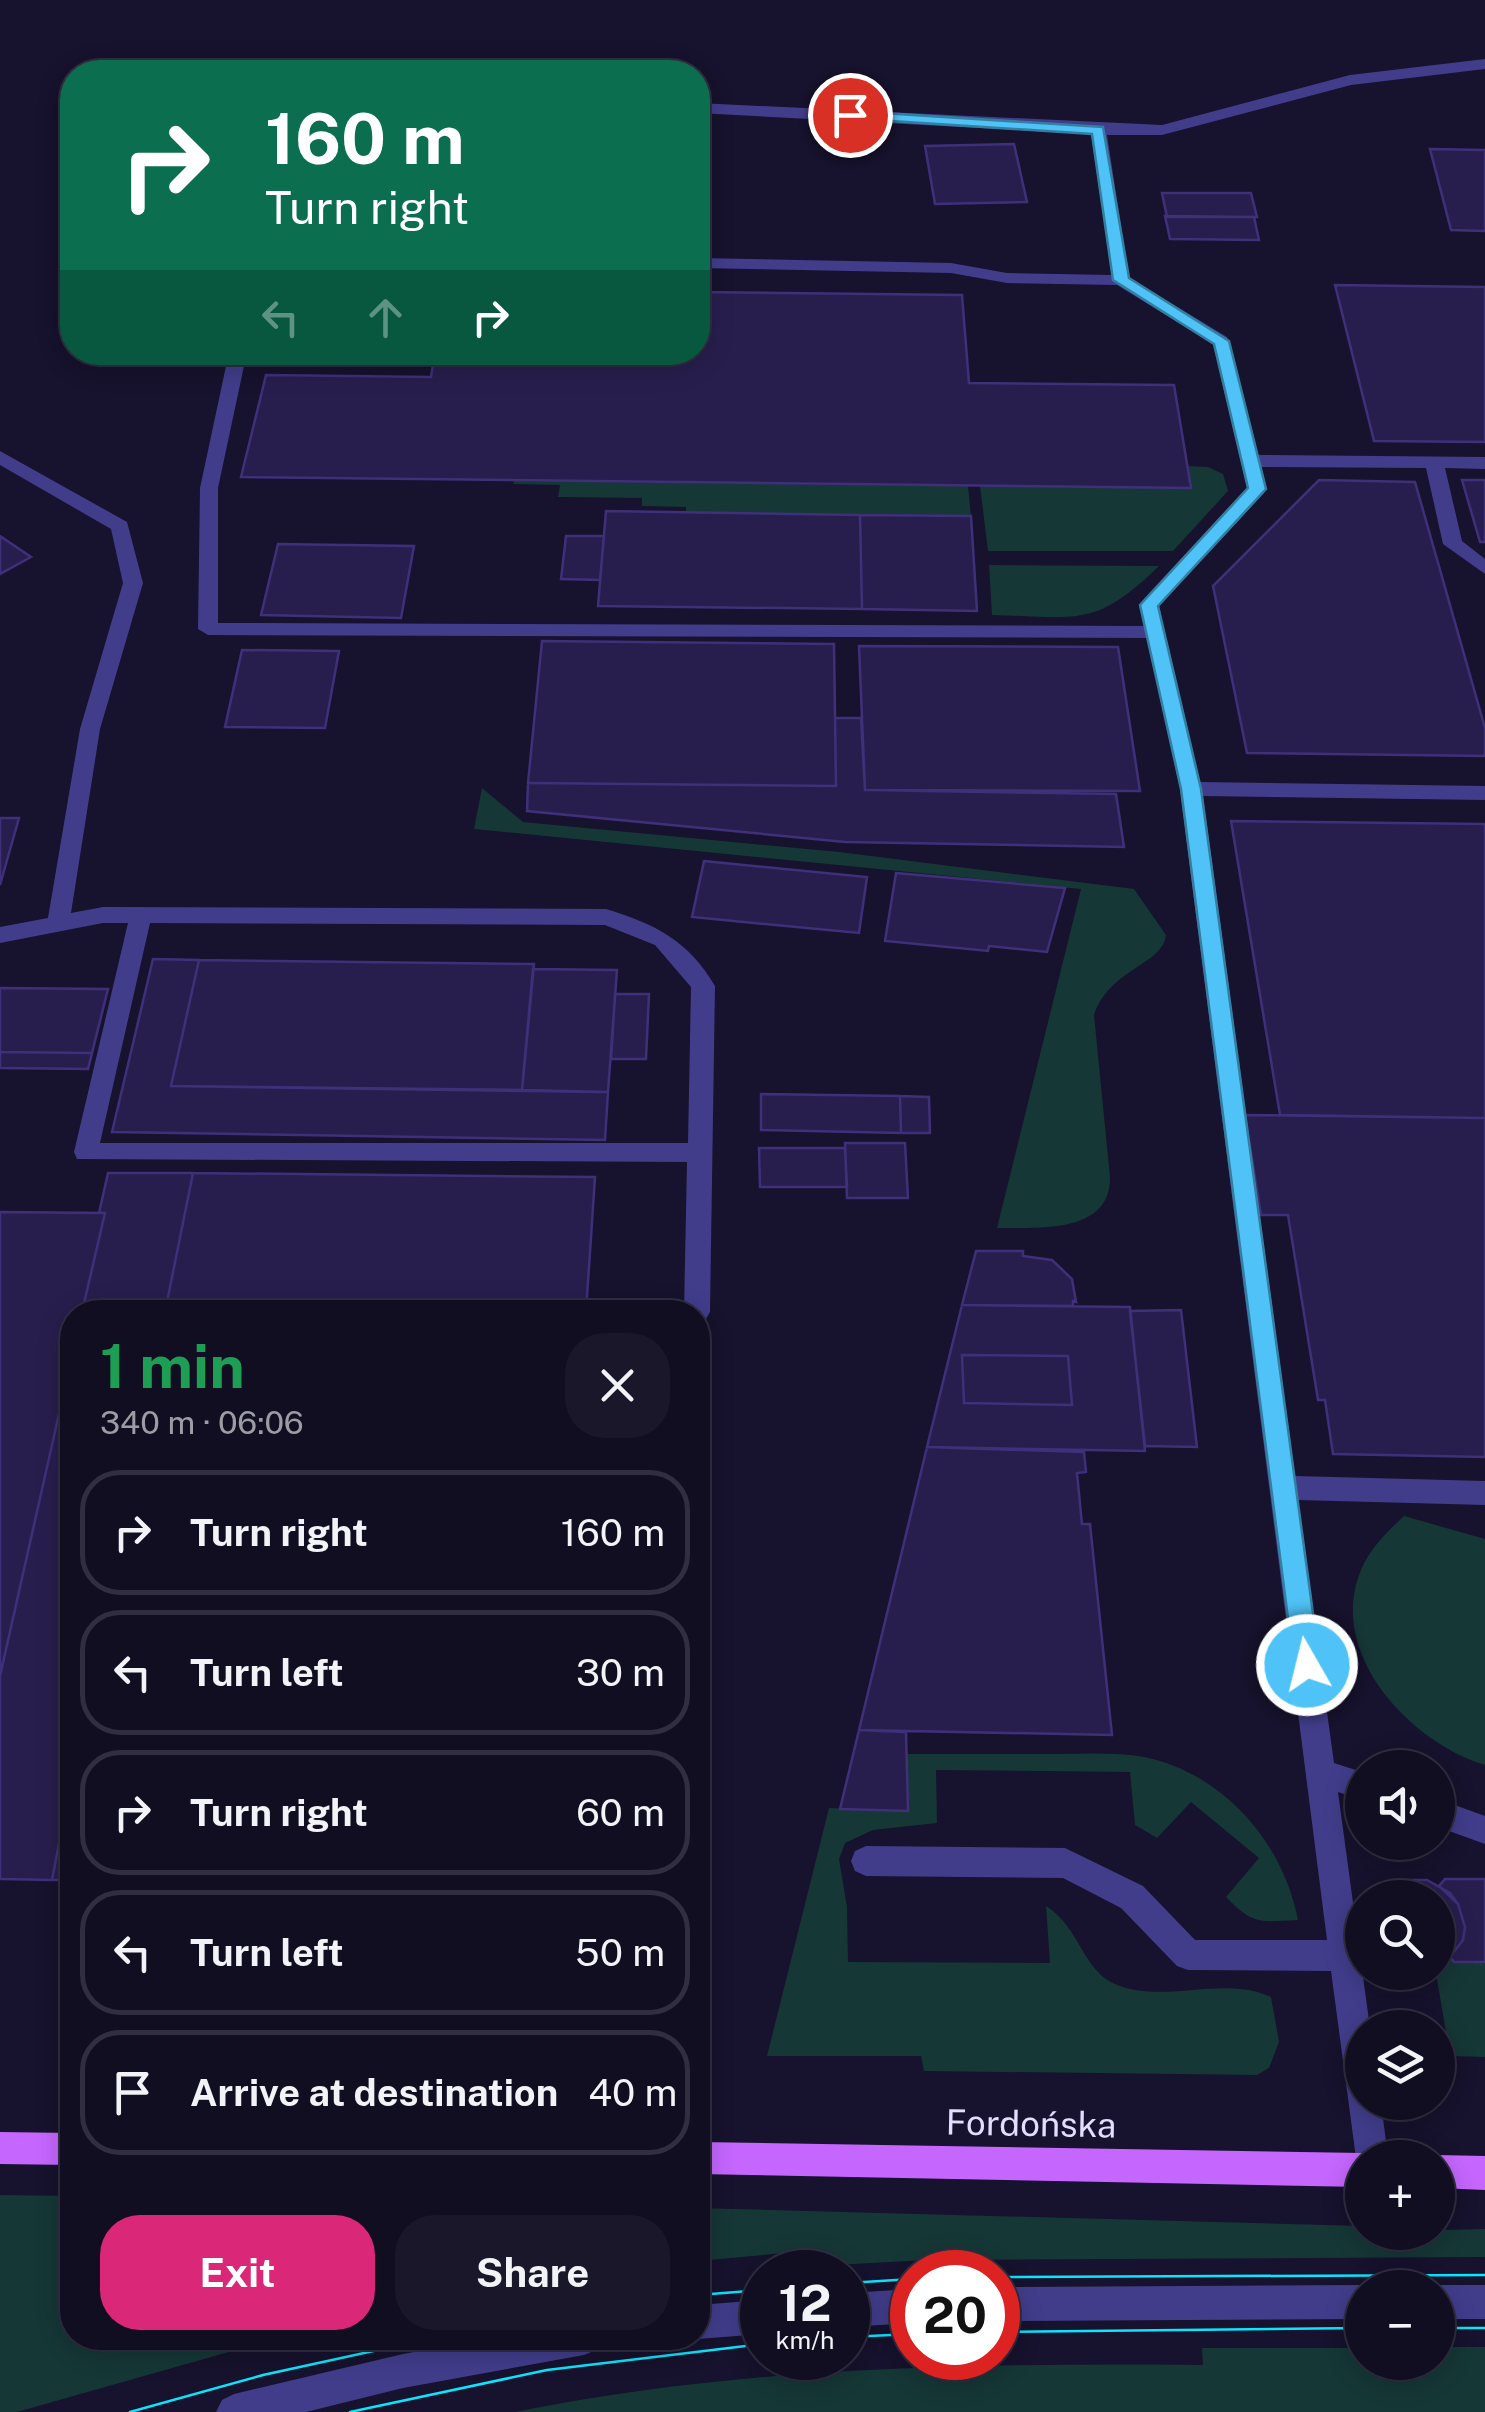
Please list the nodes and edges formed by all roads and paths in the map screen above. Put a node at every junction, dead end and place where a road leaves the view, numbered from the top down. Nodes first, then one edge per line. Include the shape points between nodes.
1 (1485, 64) edge
2 (710, 109) edge
3 (1098, 130) junction
4 (710, 263) edge
5 (1121, 280) junction
6 (235, 365) edge
7 (0, 457) edge
8 (1250, 462) junction
9 (1434, 463) junction
10 (1485, 463) edge
11 (1485, 568) edge
12 (1154, 632) junction
13 (1191, 789) junction
14 (1485, 793) edge
15 (141, 915) junction
16 (58, 924) junction
17 (0, 935) edge
18 (700, 1153) junction
19 (697, 1300) edge
20 (1284, 1488) junction
21 (1485, 1493) edge
22 (1322, 1772) junction
23 (1345, 1780) edge
24 (1455, 1819) edge
25 (1485, 1830) edge
26 (866, 1861) dead end
27 (1345, 1948) edge
28 (1345, 1956) edge
29 (0, 2148) edge
30 (60, 2149) edge
31 (710, 2158) edge
32 (1345, 2170) edge
33 (1455, 2172) edge
34 (1485, 2173) edge
35 (1345, 2302) edge
36 (1455, 2302) edge
37 (1485, 2302) edge
38 (1020, 2304) edge
39 (740, 2318) edge
40 (710, 2321) edge
41 (518, 2350) edge
42 (234, 2412) edge

1 - 3 lane via 1350,80 1162,130
2 - 3 lane
3 - 5 lane
4 - 5 lane via 951,268 1007,278
5 - 8 lane via 1221,341
6 - 12 lane via 209,488 208,630
7 - 16 lane via 120,526 133,583 90,729
8 - 9 lane
8 - 12 lane via 1257,489 1149,605
9 - 10 lane
9 - 11 lane via 1453,544
12 - 13 lane
13 - 14 lane
13 - 20 lane
15 - 16 lane
15 - 18 lane via 606,917 644,930 678,947 702,986
15 - 18 lane via 86,1152
16 - 17 lane
18 - 19 lane
20 - 21 lane
20 - 22 lane
22 - 23 lane
22 - 27 lane
24 - 25 lane
26 - 28 lane via 1064,1864 1132,1897 1188,1954
29 - 30 main road
31 - 32 main road, Fordońska
33 - 34 main road
35 - 38 lane
36 - 37 lane
39 - 40 lane
41 - 42 lane

